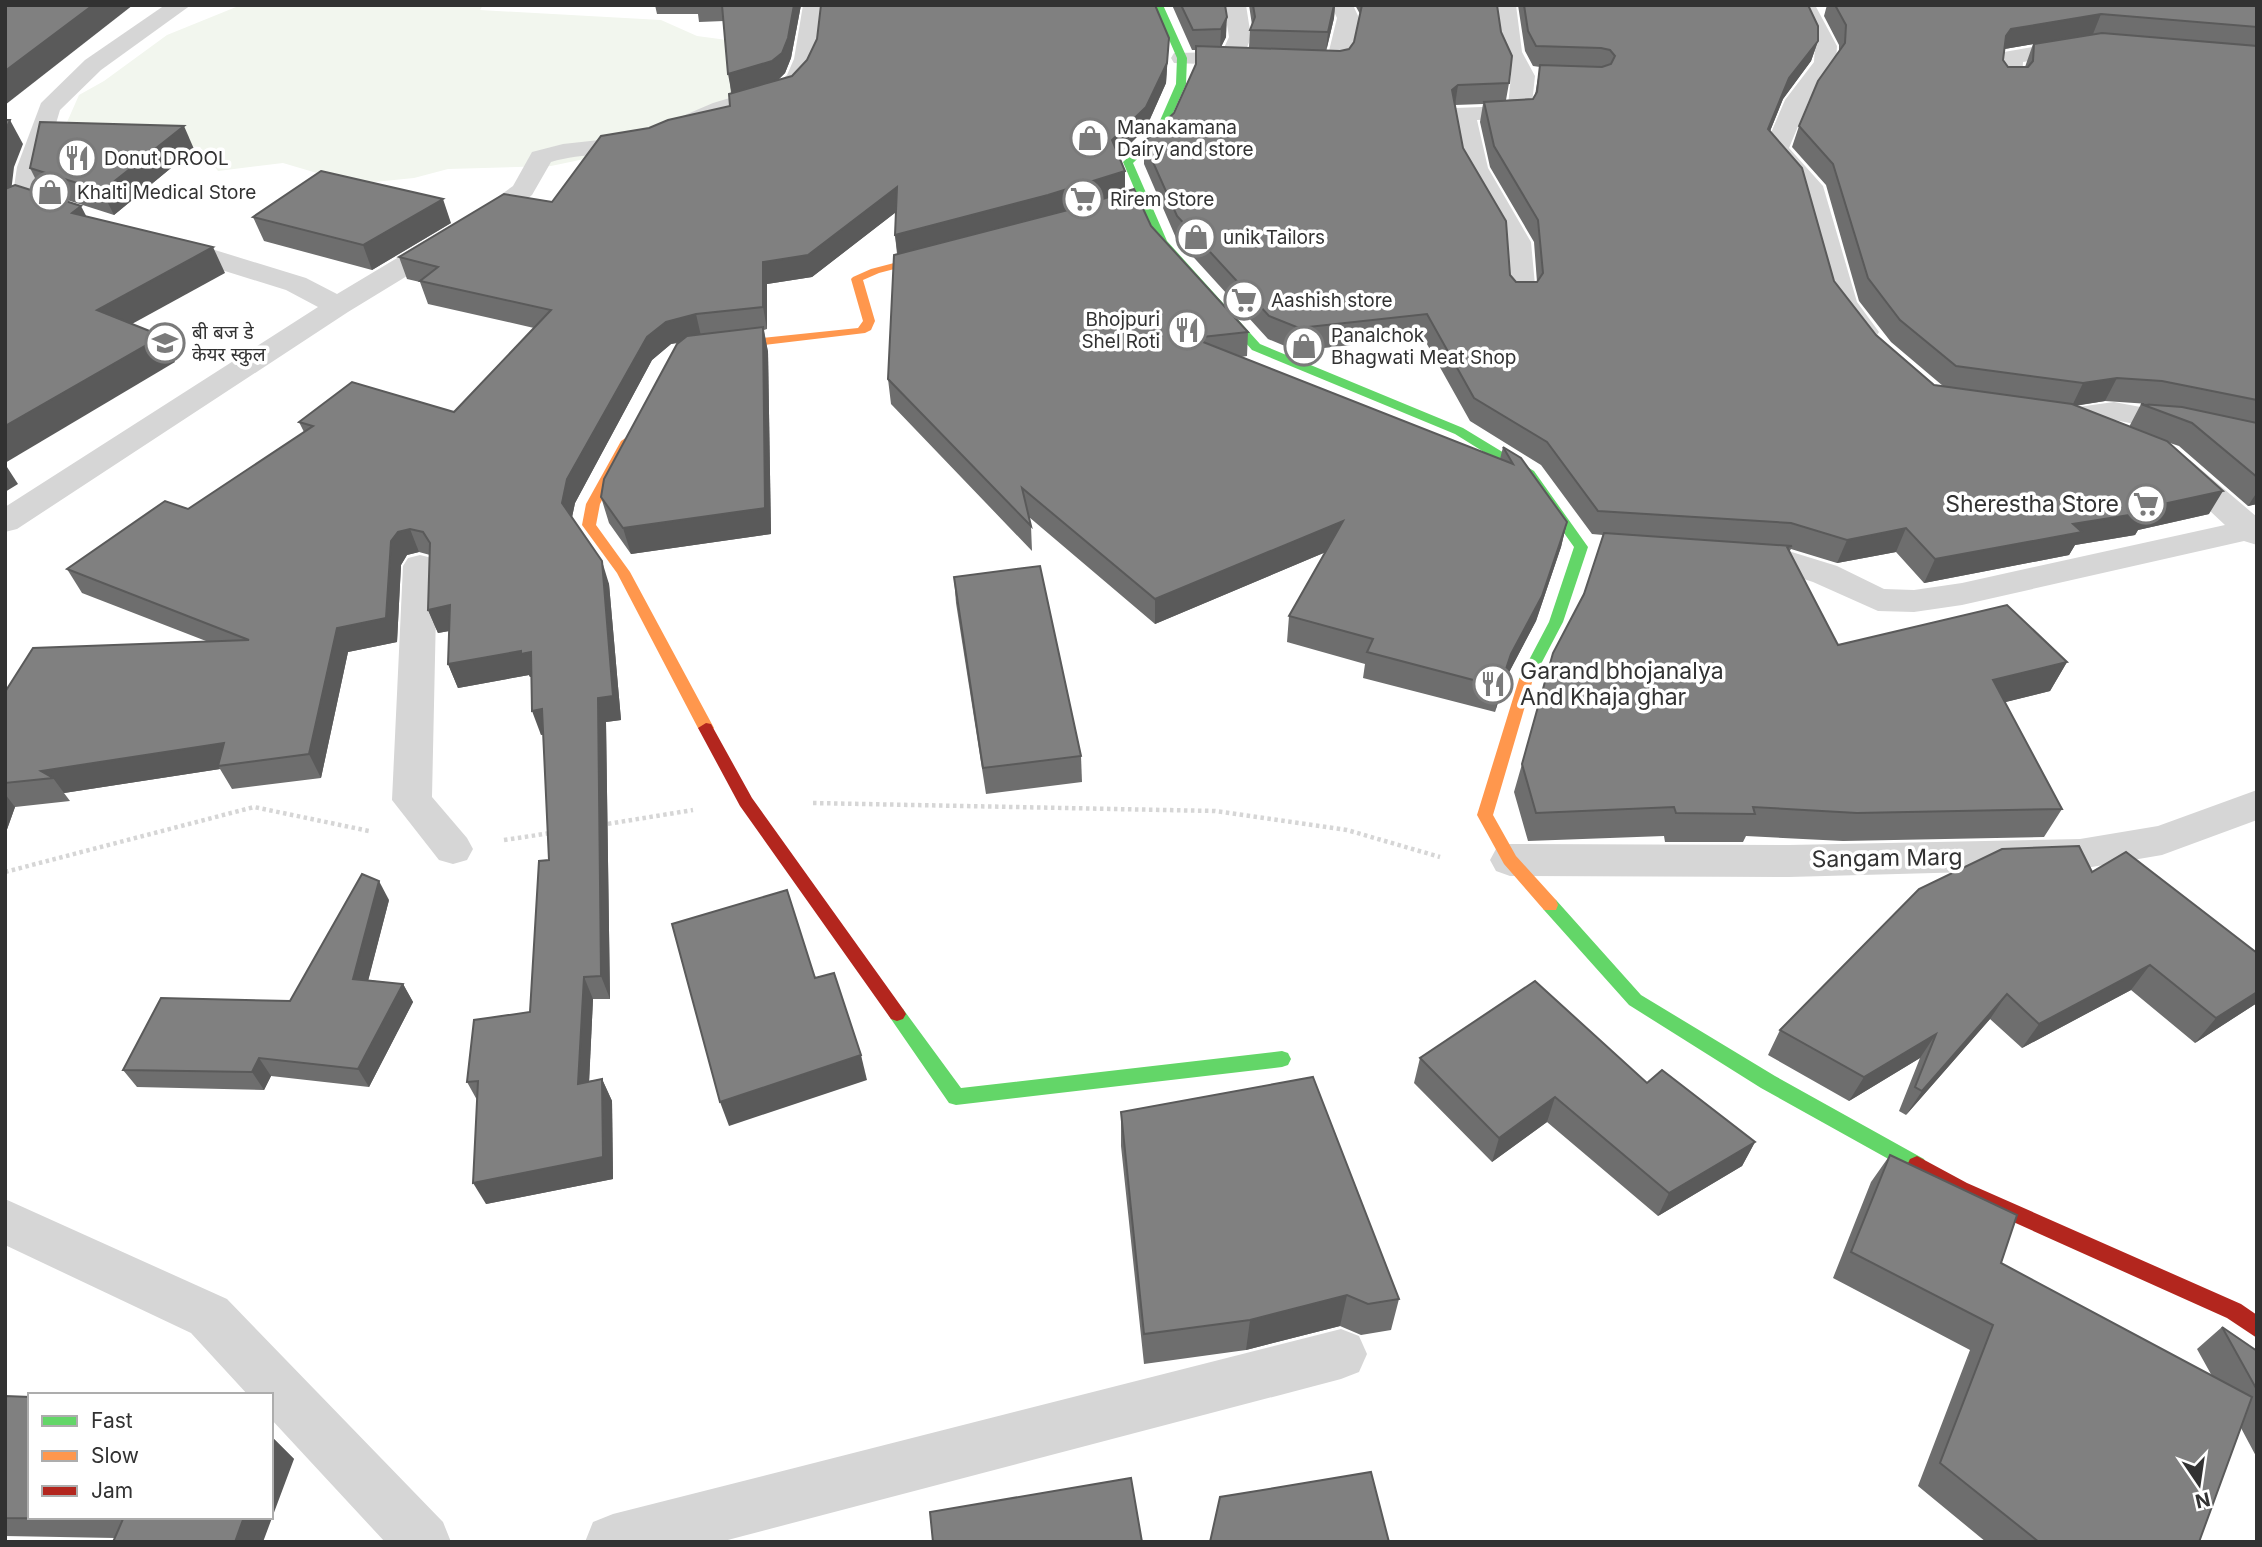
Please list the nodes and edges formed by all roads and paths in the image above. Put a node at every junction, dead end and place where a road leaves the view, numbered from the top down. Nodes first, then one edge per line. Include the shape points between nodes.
1 (180, 5) edge
2 (814, 5) edge
3 (1158, 5) edge
4 (1236, 5) edge
5 (1342, 5) edge
6 (1505, 5) edge
7 (1829, 7) dead end
8 (2106, 45) edge
9 (1182, 58) junction
10 (1231, 59) junction
11 (2010, 81) edge
12 (18, 168) edge
13 (27, 205) edge
14 (144, 237) edge
15 (954, 251) edge
16 (1522, 296) edge
17 (338, 306) junction
18 (1878, 350) edge
19 (692, 351) edge
20 (637, 421) edge
21 (2257, 438) edge
22 (5, 522) edge
23 (2253, 533) edge
24 (1720, 556) edge
25 (420, 566) dead end
26 (2257, 804) edge
27 (453, 849) dead end
28 (1510, 860) junction
29 (1282, 1059) dead end
30 (5, 1221) edge
31 (2257, 1328) edge
32 (1341, 1354) dead end
33 (423, 1542) edge
34 (613, 1542) edge

1 - 12 street via 93,65 49,108
2 - 17 street via 801,72 789,87 698,116 642,142 541,157 523,190 498,209
3 - 9 street
4 - 10 street via 1240,37
5 - 10 street via 1348,18 1338,62
6 - 16 street via 1511,52 1533,76 1519,113 1462,113 1475,168 1518,242
7 - 18 street via 1804,5 1826,46 1825,63 1790,114 1776,149 1810,186 1843,303
8 - 11 street via 2012,57
9 - 10 street
9 - 28 street via 1181,84 1159,133 1128,162 1136,200 1162,242 1256,347 1459,431 1529,474 1595,548 1525,681 1485,815
12 - 13 street
14 - 17 street via 296,284
15 - 19 street via 858,279 869,321 862,331
17 - 22 street
20 - 29 street via 593,504 589,525 623,572 746,802 956,1097
21 - 23 street via 2114,411 2054,415 2166,455
23 - 24 street via 1914,601 1878,600 1825,574 1782,560
25 - 27 street via 412,800
26 - 28 street, Sangam Marg via 2162,840 2080,854 1789,861
28 - 31 street via 1635,1000 1769,1082 1960,1189 2234,1311
30 - 33 street via 209,1316
32 - 34 street

